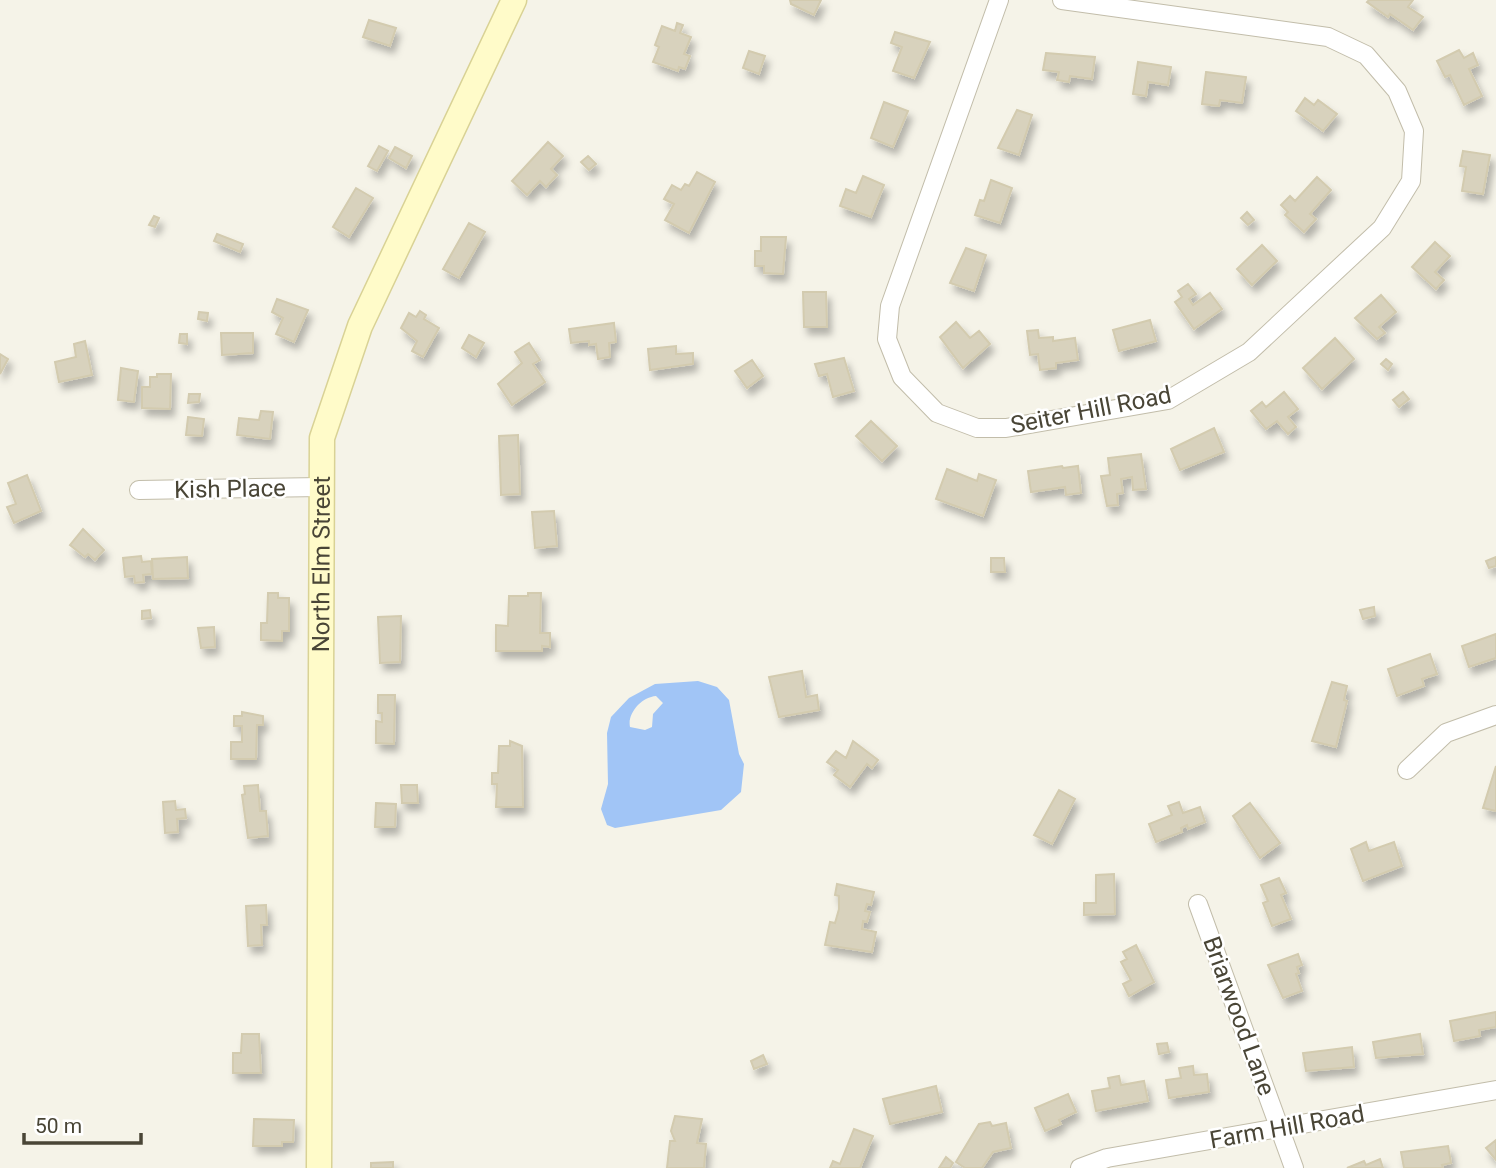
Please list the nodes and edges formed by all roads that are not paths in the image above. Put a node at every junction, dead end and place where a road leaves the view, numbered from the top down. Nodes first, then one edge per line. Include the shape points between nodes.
1 (514, 0) edge
2 (999, 0) edge
3 (1062, 0) edge
4 (321, 487) junction
5 (139, 491) dead end
6 (1496, 715) edge
7 (1407, 770) dead end
8 (1198, 904) dead end
9 (1496, 1090) edge
10 (1278, 1129) junction
11 (319, 1168) edge
12 (1080, 1168) edge
13 (1294, 1168) edge

1 - 4 main road, North Elm Street via 360,326 322,438
2 - 3 street, Seiter Hill Road via 890,306 887,339 902,377 937,413 977,428 1006,428 1168,400 1249,352 1382,228 1411,181 1414,131 1396,91 1366,55 1328,37
4 - 5 street, Kish Place
4 - 11 main road, North Elm Street
6 - 7 street via 1446,733
8 - 10 street, Briarwood Lane
9 - 10 street, Farm Hill Road
10 - 12 street, Farm Hill Road via 1107,1158
10 - 13 street, Briarwood Lane

